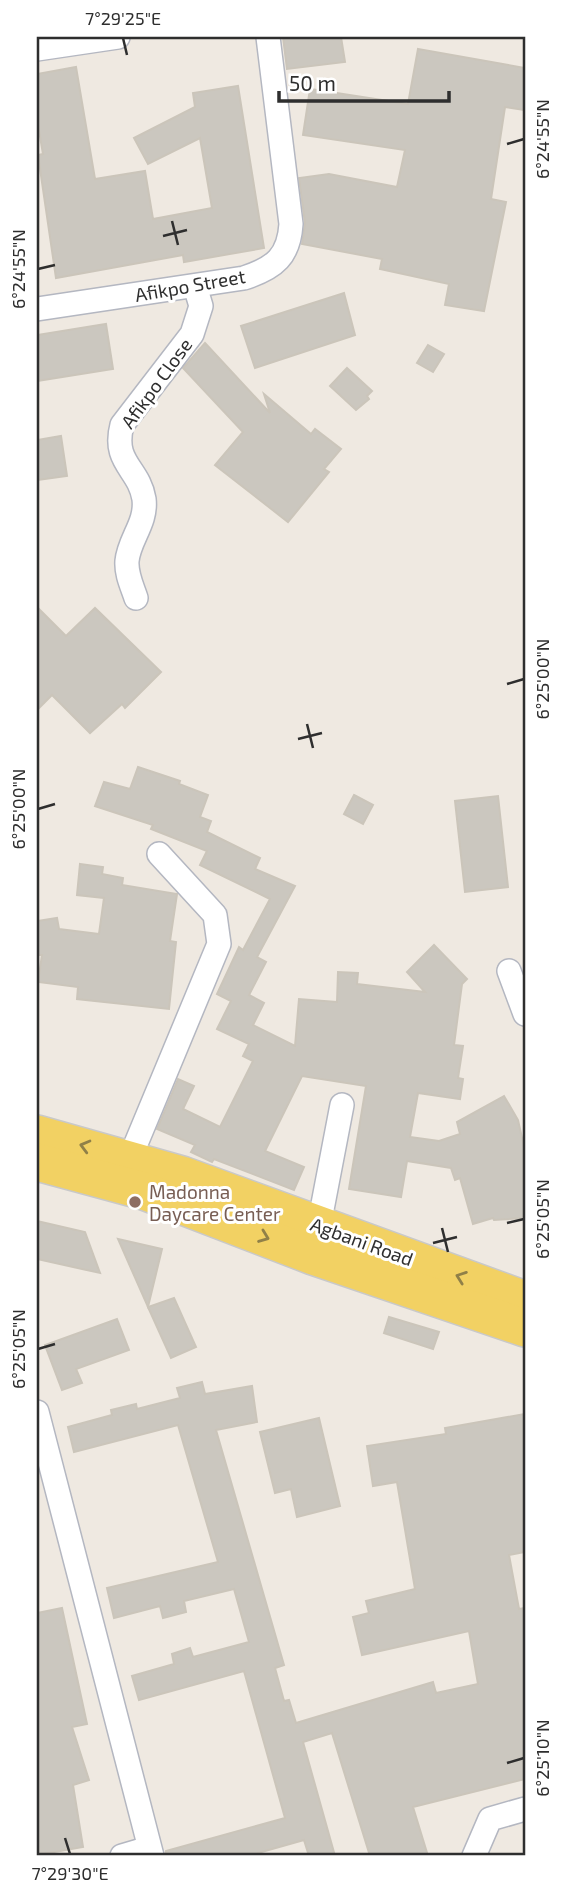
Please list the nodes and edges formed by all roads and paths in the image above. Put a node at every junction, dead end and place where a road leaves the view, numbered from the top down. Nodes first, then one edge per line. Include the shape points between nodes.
1 (118, 37) edge
2 (268, 37) edge
3 (37, 49) edge
4 (195, 286) junction
5 (37, 309) edge
6 (136, 598) dead end
7 (159, 853) dead end
8 (509, 971) dead end
9 (525, 1014) edge
10 (342, 1105) dead end
11 (37, 1134) edge
12 (130, 1158) junction
13 (37, 1162) edge
14 (319, 1225) junction
15 (525, 1300) edge
16 (525, 1328) edge
17 (37, 1412) edge
18 (525, 1809) edge
19 (151, 1852) edge
20 (122, 1856) edge
21 (474, 1856) edge

1 - 3 street
2 - 4 street, Afikpo Street via 286,170 290,243 281,260 263,272
4 - 5 street, Afikpo Street
4 - 6 street, Afikpo Close via 201,306 192,334 122,425 120,435 121,456 144,497 144,517 127,560
7 - 12 street via 215,915 219,944
8 - 9 street
10 - 14 street
12 -> 11 main road, Agbani Road
12 - 14 main road, Agbani Road
13 -> 16 main road, Agbani Road via 144,1192
15 -> 14 main road, Agbani Road
17 - 19 street
18 - 21 street via 490,1819
19 - 20 street

